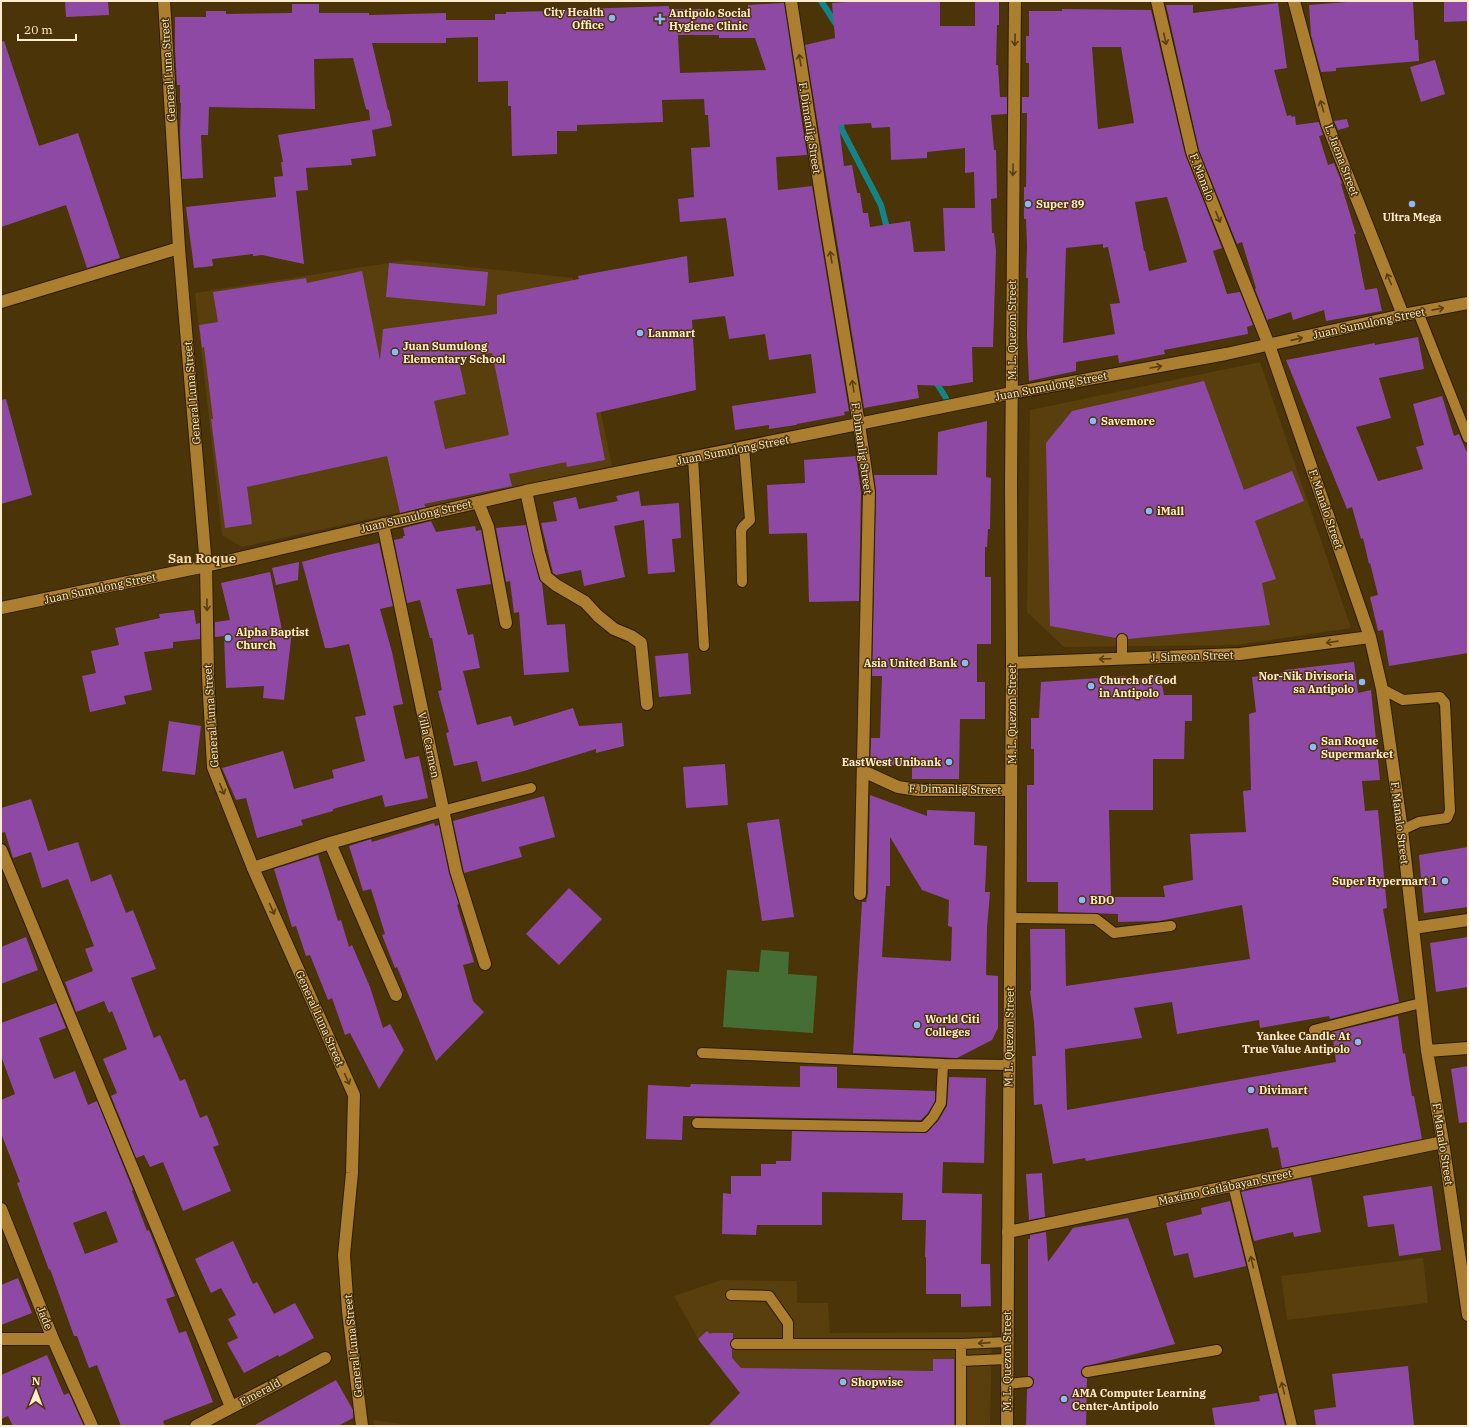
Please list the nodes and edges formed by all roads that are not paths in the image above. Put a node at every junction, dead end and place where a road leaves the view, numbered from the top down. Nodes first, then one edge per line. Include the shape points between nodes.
1 (164, 1) edge
2 (791, 1) edge
3 (1015, 1) edge
4 (1157, 1) edge
5 (1294, 1) edge
6 (179, 248) junction
7 (1, 302) edge
8 (1468, 303) edge
9 (1418, 312) junction
10 (1403, 315) junction
11 (1269, 345) junction
12 (1012, 393) junction
13 (859, 424) junction
14 (1468, 438) edge
15 (744, 447) junction
16 (693, 458) junction
17 (526, 491) junction
18 (478, 502) junction
19 (383, 524) junction
20 (206, 566) junction
21 (742, 582) dead end
22 (1, 608) edge
23 (506, 623) dead end
24 (1370, 637) junction
25 (1122, 640) dead end
26 (704, 646) dead end
27 (1122, 658) junction
28 (1012, 663) junction
29 (1382, 689) junction
30 (647, 704) dead end
31 (863, 771) junction
32 (531, 788) dead end
33 (1011, 790) junction
34 (442, 810) junction
35 (1402, 830) junction
36 (330, 843) junction
37 (1, 850) edge
38 (253, 868) junction
39 (860, 894) dead end
40 (1010, 918) junction
41 (1468, 920) edge
42 (1171, 926) dead end
43 (1413, 928) junction
44 (485, 964) dead end
45 (396, 995) dead end
46 (1421, 1003) junction
47 (1314, 1030) dead end
48 (1468, 1048) edge
49 (1427, 1051) junction
50 (702, 1053) dead end
51 (943, 1064) junction
52 (1008, 1065) junction
53 (698, 1123) dead end
54 (1443, 1142) junction
55 (1233, 1185) junction
56 (1, 1210) edge
57 (1008, 1232) junction
58 (731, 1295) dead end
59 (1468, 1314) edge
60 (1, 1339) edge
61 (54, 1339) junction
62 (1007, 1342) junction
63 (736, 1344) dead end
64 (788, 1344) junction
65 (961, 1344) junction
66 (1217, 1350) dead end
67 (325, 1358) dead end
68 (1007, 1359) junction
69 (962, 1361) junction
70 (1087, 1372) dead end
71 (1028, 1382) dead end
72 (1006, 1384) junction
73 (231, 1407) junction
74 (92, 1426) edge
75 (196, 1426) edge
76 (362, 1426) edge
77 (961, 1426) edge
78 (1007, 1426) edge
79 (1292, 1426) edge

1 - 6 street, General Luna Street
13 -> 2 street, F. Dimanlig Street
3 -> 12 street, M. L. Quezon Street
4 -> 11 street, F. Manalo via 1192,152
10 -> 5 street, L. Jaena Street via 1327,124
6 - 7 street
6 - 20 street, General Luna Street
9 -> 8 street, Juan Sumulong Street
9 - 10 street, Juan Sumulong Street
9 - 14 lane
11 -> 10 street, Juan Sumulong Street
12 -> 11 street, Juan Sumulong Street
11 - 24 street, F. Manalo Street
12 - 13 street, Juan Sumulong Street
12 - 28 street, M. L. Quezon Street
13 - 15 street, Juan Sumulong Street
13 - 31 street, F. Dimanlig Street via 869,492
15 - 16 street, Juan Sumulong Street
15 - 21 lane via 750,520 740,531
16 - 17 street, Juan Sumulong Street
16 - 26 lane
17 - 18 street, Juan Sumulong Street
17 - 30 street via 546,577 585,602 614,629 641,643
18 - 19 street, Juan Sumulong Street
18 - 23 street via 488,527
19 - 20 street, Juan Sumulong Street
19 - 34 street, Villa Carmen
20 - 22 street, Juan Sumulong Street
20 -> 38 street, General Luna Street via 213,767
24 -> 27 street, J. Simeon Street via 1240,654
24 - 29 street, F. Manalo Street
25 - 27 lane
27 -> 28 street, J. Simeon Street
28 - 33 street, M. L. Quezon Street
29 - 35 street, F. Manalo Street
29 - 35 lane via 1403,700 1440,697 1445,703 1450,811 1446,818 1419,822
31 - 33 street, F. Dimanlig Street via 898,787 918,790
31 - 39 street
32 - 34 lane
33 - 40 street, M. L. Quezon Street
34 - 36 street
34 - 44 street, Villa Carmen via 456,871
35 - 43 street, F. Manalo Street
36 - 38 street
36 - 45 street
37 - 73 street
38 -> 76 street, General Luna Street via 354,1095 352,1172 344,1256
40 - 42 lane via 1096,919 1114,933
40 - 52 street, M. L. Quezon Street
41 - 43 street
43 - 46 street, F. Manalo Street
46 - 47 lane
46 - 49 street, F. Manalo Street
48 - 49 street
49 - 54 street, F. Manalo Street
50 - 51 lane
51 - 52 lane
51 - 53 lane via 941,1103 924,1127
52 - 57 street, M. L. Quezon Street
54 - 55 street, Maximo Gatlabayan Street
54 - 59 street, F. Manalo Street
55 - 57 street, Maximo Gatlabayan Street
79 -> 55 lane
56 - 61 street, Jade
57 - 62 street, M. L. Quezon Street
58 - 64 lane via 769,1296 788,1323
60 - 61 street
61 - 74 street, Jade
62 -> 65 lane
62 - 68 street, M. L. Quezon Street
63 - 64 lane
64 - 65 lane
65 - 69 lane
66 - 70 lane
67 - 73 street, Emerald
68 - 69 lane
68 - 72 street, M. L. Quezon Street
69 - 77 lane
71 - 72 lane
72 - 78 street, M. L. Quezon Street
73 - 75 street, Emerald

